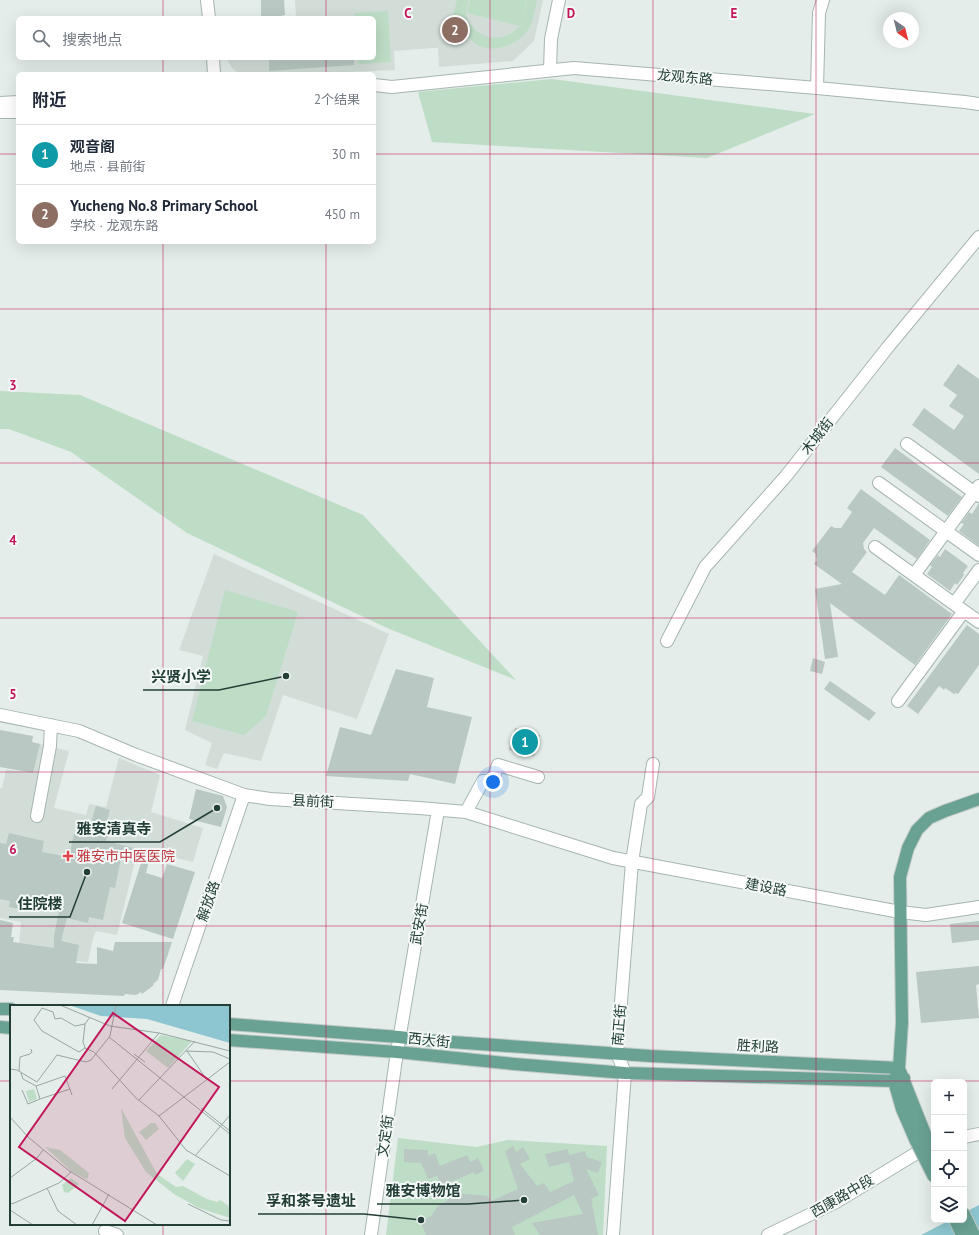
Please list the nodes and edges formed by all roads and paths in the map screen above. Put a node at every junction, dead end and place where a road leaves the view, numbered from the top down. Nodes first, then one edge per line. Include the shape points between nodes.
1 (207, 0) edge
2 (559, 0) edge
3 (823, 0) edge
4 (209, 16) edge
5 (213, 60) edge
6 (550, 70) junction
7 (214, 72) edge
8 (376, 85) edge
9 (392, 87) junction
10 (817, 88) junction
11 (376, 94) edge
12 (16, 102) edge
13 (0, 103) edge
14 (979, 104) edge
15 (0, 112) edge
16 (16, 112) edge
17 (979, 237) edge
18 (907, 444) dead end
19 (879, 483) dead end
20 (977, 492) edge
21 (946, 531) junction
22 (875, 547) dead end
23 (979, 555) edge
24 (979, 570) edge
25 (914, 575) junction
26 (959, 608) junction
27 (979, 622) edge
28 (667, 641) dead end
29 (898, 701) dead end
30 (0, 715) edge
31 (51, 725) junction
32 (653, 764) dead end
33 (538, 777) dead end
34 (244, 795) junction
35 (979, 799) edge
36 (438, 810) junction
37 (466, 812) junction
38 (37, 816) dead end
39 (632, 862) junction
40 (979, 907) edge
41 (900, 912) junction
42 (172, 1005) edge
43 (230, 1024) edge
44 (0, 1027) edge
45 (10, 1028) edge
46 (399, 1037) junction
47 (230, 1040) edge
48 (396, 1052) junction
49 (617, 1053) junction
50 (625, 1073) junction
51 (899, 1076) junction
52 (979, 1134) edge
53 (920, 1136) junction
54 (967, 1136) edge
55 (931, 1146) edge
56 (932, 1151) edge
57 (931, 1168) edge
58 (967, 1220) edge
59 (956, 1223) edge
60 (105, 1230) edge
61 (117, 1235) edge
62 (371, 1235) edge
63 (613, 1235) edge
64 (768, 1235) edge
65 (962, 1235) edge
66 (974, 1235) edge

1 - 4 street
2 - 6 street via 551,39
3 - 10 street via 819,13
5 - 7 street
6 - 9 street, 龙观东路
6 - 10 street, 龙观东路 via 574,68
8 - 9 street
9 - 11 street
10 - 14 street, 龙观东路
12 - 13 street
15 - 16 street
17 - 28 street, 木城街 via 786,476 705,567
18 - 20 street
19 - 21 street
20 - 21 street
21 - 23 street
21 - 25 street
22 - 25 street
24 - 26 street
25 - 26 street
26 - 27 street
26 - 29 street
30 - 31 street, 县前街
31 - 34 street, 县前街 via 79,731
31 - 38 street via 50,746
32 - 39 street, 南正街 via 648,797 641,804
33 - 37 street via 498,765 492,781 483,781
34 - 36 street, 县前街
34 - 42 street, 解放路
35 - 41 main road via 929,818 917,830 908,848 900,877
36 - 37 street, 县前街
36 - 46 street, 武安街
37 - 39 street, 县前街
39 - 41 street, 建设路
39 - 49 street, 南正街
40 - 41 street, 建设路 via 926,915
41 - 51 main road via 902,1023
43 - 46 main road, 西大街
44 - 45 main road
46 - 48 street, 文定街
46 - 49 main road, 西大街
47 - 48 main road, 西大街
48 - 50 main road, 西大街
48 - 62 street, 文定街
49 - 50 street, 南正街
49 - 51 main road, 胜利路
50 - 51 main road
50 - 63 street, 南正街
51 - 53 main road via 902,1110
52 - 54 street
53 - 56 main road, bridge
53 - 57 main road, bridge
55 - 64 street, 西康路中段 via 836,1202
58 - 66 main road
59 - 65 main road
60 - 61 street

